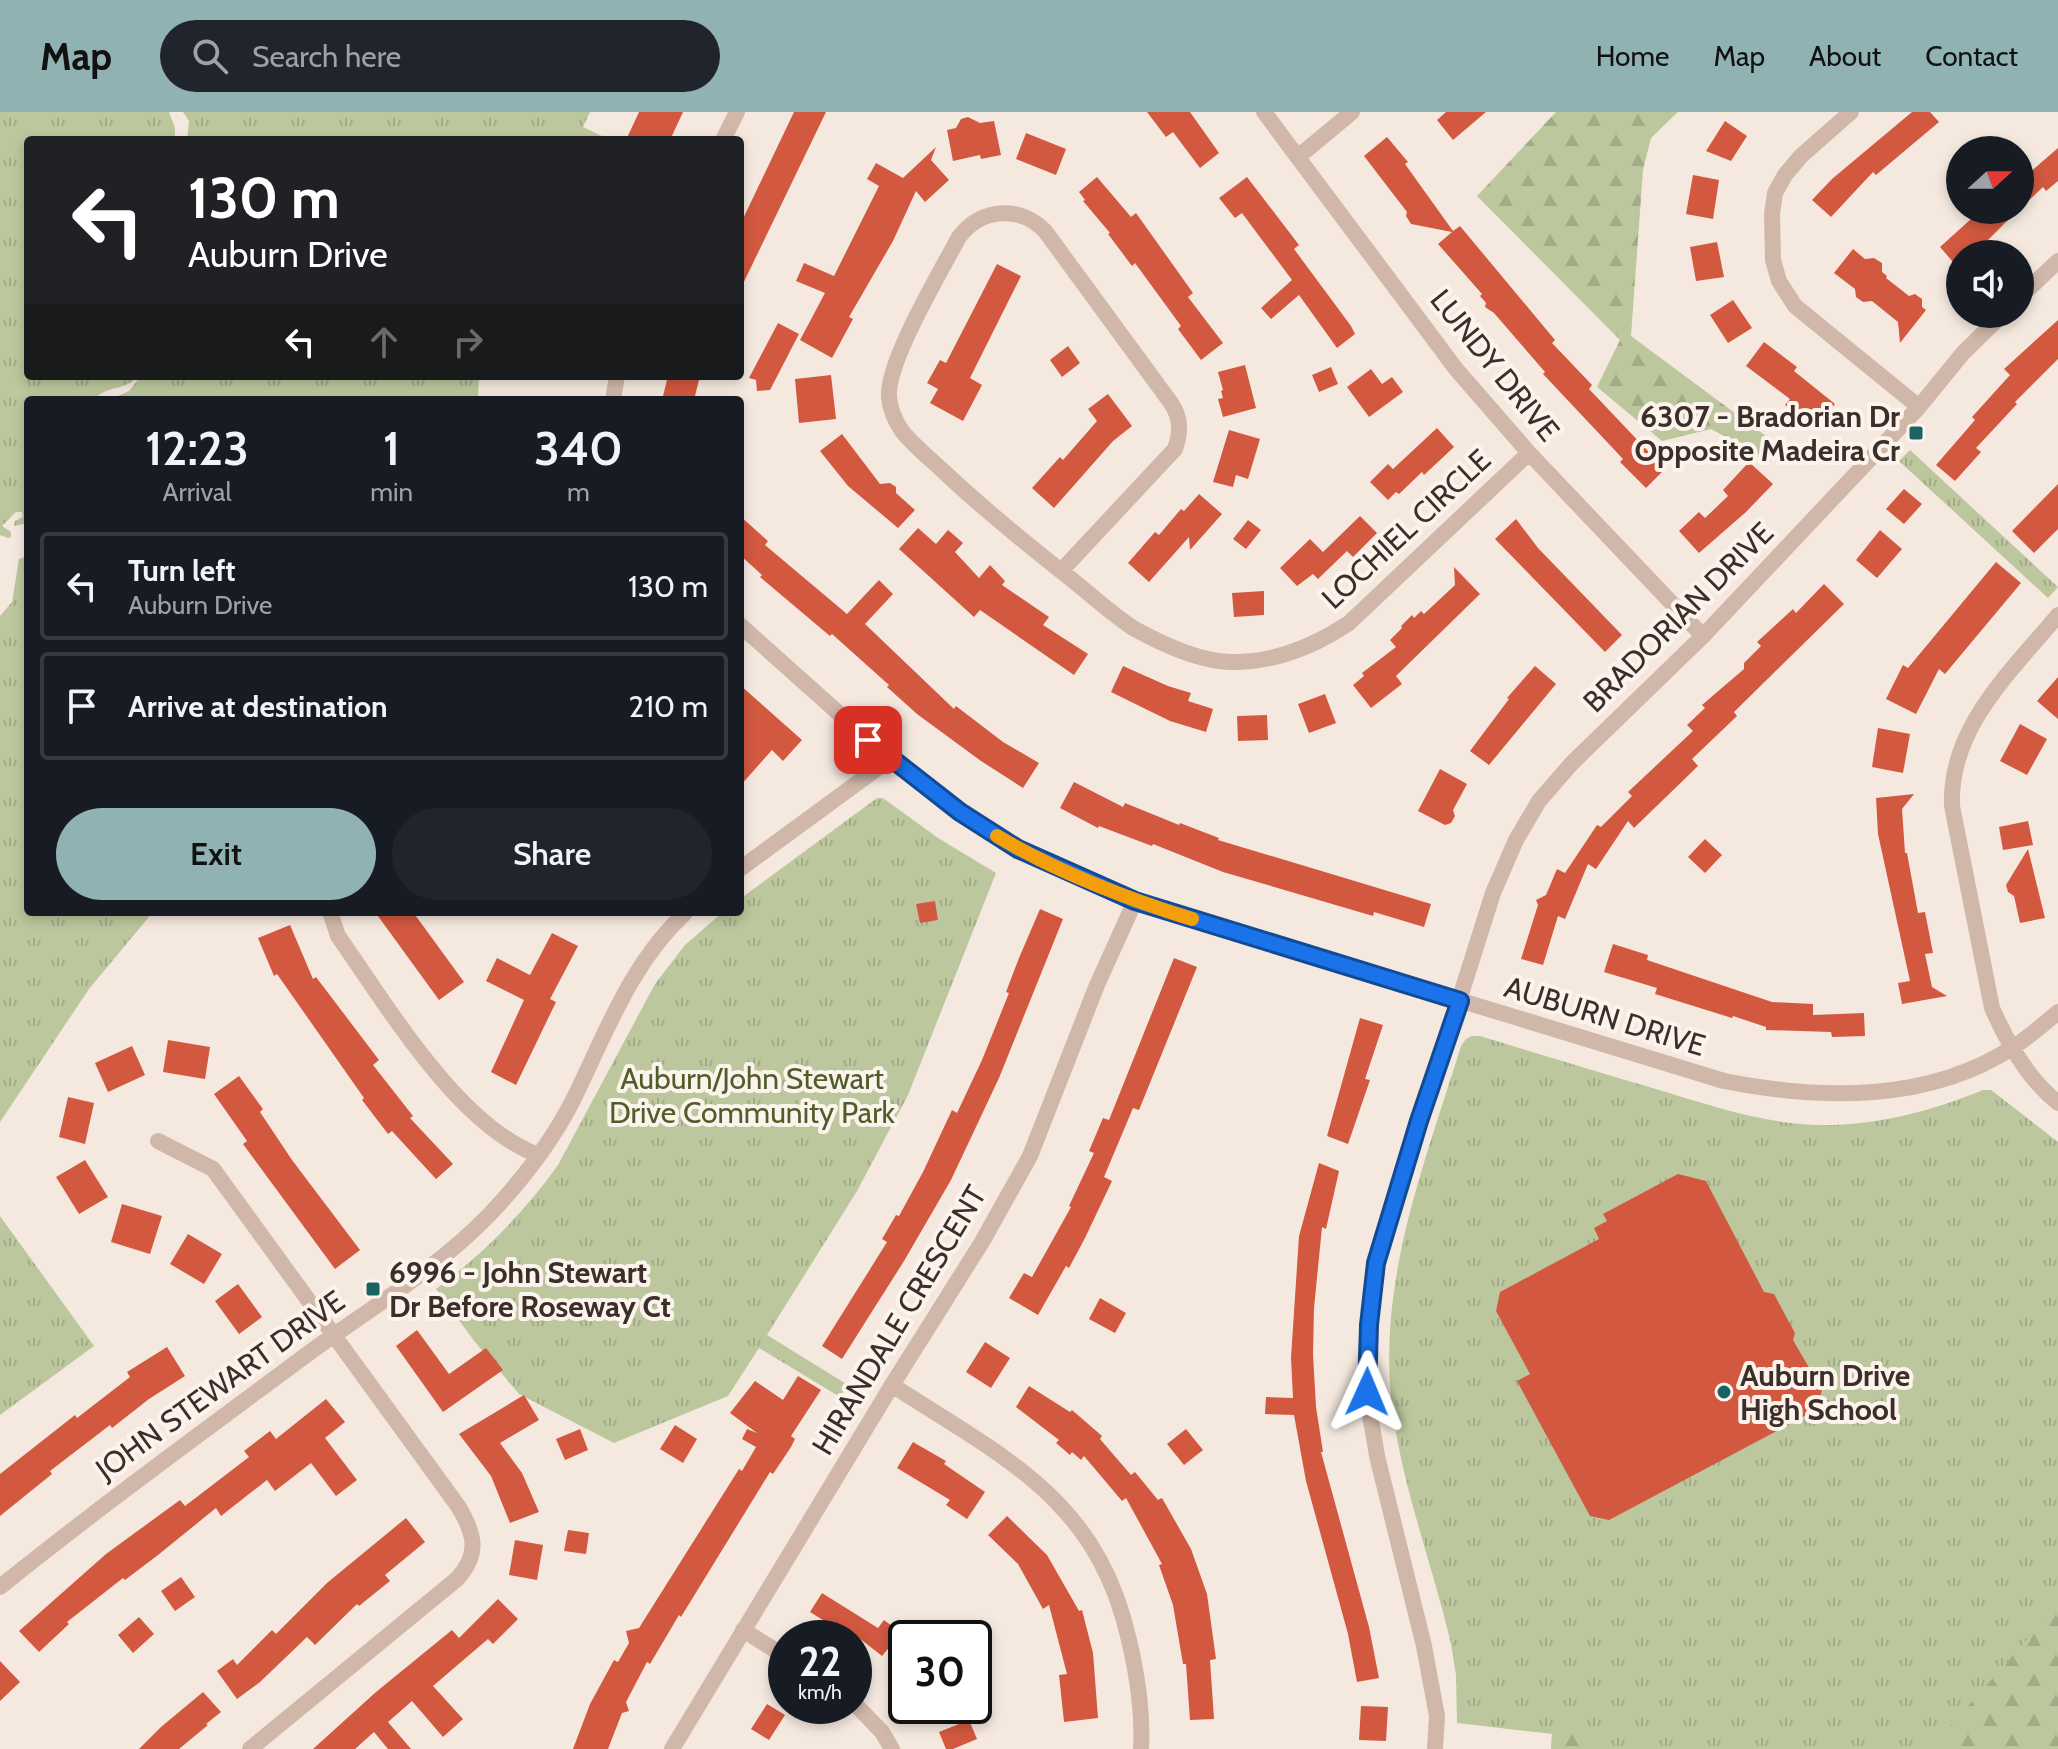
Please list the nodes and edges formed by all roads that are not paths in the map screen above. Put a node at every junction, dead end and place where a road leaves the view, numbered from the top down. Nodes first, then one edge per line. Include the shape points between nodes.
1 (737, 112) edge
2 (1264, 112) edge
3 (1352, 112) edge
4 (1851, 112) edge
5 (725, 136) edge
6 (1298, 157) junction
7 (2058, 261) edge
8 (2034, 284) edge
9 (1989, 328) edge
10 (1919, 407) junction
11 (1529, 453) junction
12 (1061, 571) junction
13 (2058, 615) edge
14 (744, 629) edge
15 (1703, 636) junction
16 (890, 759) junction
17 (744, 866) edge
18 (1135, 901) junction
19 (331, 916) edge
20 (682, 916) edge
21 (1460, 1001) junction
22 (2058, 1012) edge
23 (2013, 1048) junction
24 (2058, 1103) edge
25 (158, 1141) dead end
26 (538, 1155) junction
27 (334, 1335) junction
28 (892, 1385) junction
29 (0, 1587) edge
30 (743, 1630) junction
31 (768, 1646) edge
32 (872, 1722) edge
33 (250, 1749) edge
34 (672, 1749) edge
35 (892, 1749) edge
36 (1141, 1749) edge
37 (1435, 1749) edge

1 - 5 street
2 - 6 street, LUNDY DRIVE
3 - 6 street
4 - 10 street via 1801,156 1775,193 1773,260 1795,306
6 - 11 street, LUNDY DRIVE via 1456,369
7 - 8 street
9 - 10 street, BRADORIAN DRIVE
10 - 15 street, BRADORIAN DRIVE
11 - 12 street, LOCHIEL CIRCLE via 1349,623 1300,651 1229,662 1197,655 1133,627
11 - 15 street, LUNDY DRIVE
12 - 12 street, LOCHIEL CIRCLE via 909,439 891,405 891,375 959,237 991,214 1025,216 1045,231 1171,403 1179,422 1175,449
13 - 23 street via 1972,723 1952,784 1992,1008
14 - 16 street, AUBURN DRIVE
15 - 21 street, BRADORIAN DRIVE via 1539,801 1493,893
16 - 17 street
16 - 18 street, AUBURN DRIVE via 1018,849
18 - 21 street, AUBURN DRIVE
18 - 28 street, HIRANDALE CRESCENT via 1030,1156
19 - 26 street via 338,936 452,1093 519,1148
20 - 26 street, JOHN STEWART DRIVE via 623,993 571,1104
21 - 23 street, AUBURN DRIVE via 1724,1081 1831,1094 1921,1087
21 - 37 street via 1376,1263 1369,1325 1367,1392 1374,1440 1424,1646 1437,1716
22 - 23 street, AUBURN DRIVE
23 - 24 street via 2041,1089
25 - 27 street via 213,1169
26 - 27 street, JOHN STEWART DRIVE via 456,1246
27 - 29 street, JOHN STEWART DRIVE via 91,1513
27 - 33 street via 469,1523 471,1562
28 - 30 street, HIRANDALE CRESCENT
28 - 36 street via 1019,1468 1052,1495 1088,1537 1124,1616 1134,1662
30 - 31 street
30 - 34 street, HIRANDALE CRESCENT
32 - 35 street

